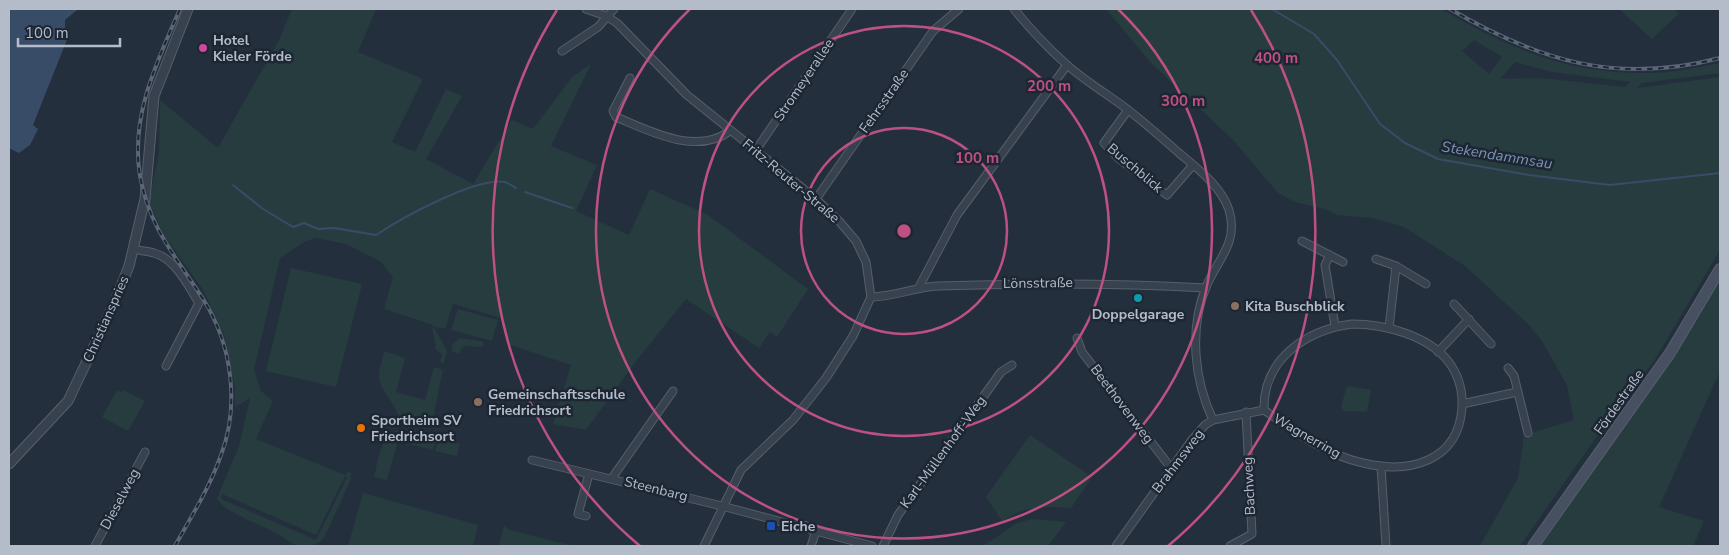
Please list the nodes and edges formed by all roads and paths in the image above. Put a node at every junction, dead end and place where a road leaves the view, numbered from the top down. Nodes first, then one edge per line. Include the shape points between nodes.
1 (188, 9) edge
2 (586, 9) edge
3 (614, 9) edge
4 (852, 9) edge
5 (959, 9) edge
6 (1014, 9) edge
7 (606, 16) junction
8 (562, 51) dead end
9 (1067, 65) junction
10 (630, 78) dead end
11 (1128, 110) junction
12 (730, 131) junction
13 (756, 150) junction
14 (1193, 165) junction
15 (816, 199) junction
16 (1302, 241) dead end
17 (134, 249) junction
18 (1330, 255) junction
19 (1376, 259) dead end
20 (1343, 262) dead end
21 (1396, 266) junction
22 (1720, 269) edge
23 (1426, 284) dead end
24 (919, 287) junction
25 (1206, 288) junction
26 (871, 297) junction
27 (1454, 304) dead end
28 (1469, 319) junction
29 (1334, 326) junction
30 (1388, 328) junction
31 (1077, 338) dead end
32 (1491, 344) dead end
33 (1438, 352) junction
34 (1012, 365) dead end
35 (166, 366) dead end
36 (1508, 368) dead end
37 (673, 391) dead end
38 (1517, 392) junction
39 (1462, 404) junction
40 (1264, 410) junction
41 (1246, 412) junction
42 (1213, 420) junction
43 (1528, 433) dead end
44 (145, 452) dead end
45 (532, 460) dead end
46 (9, 464) edge
47 (1381, 466) junction
48 (1171, 468) junction
49 (589, 474) junction
50 (612, 478) junction
51 (722, 506) junction
52 (586, 516) dead end
53 (816, 531) junction
54 (95, 546) edge
55 (704, 546) edge
56 (811, 546) edge
57 (872, 546) edge
58 (884, 546) edge
59 (1116, 546) edge
60 (1230, 546) edge
61 (1386, 546) edge
62 (1533, 546) edge

1 - 17 street, Christianspries via 154,96 145,199
2 - 7 street, Fritz-Reuter-Straße
3 - 7 street
4 - 13 street, Stromeyerallee
5 - 15 street, Fehrsstraße via 932,31
6 - 9 street
7 - 8 street via 598,26
7 - 12 street, Fritz-Reuter-Straße via 628,32 687,95
9 - 11 street
9 - 24 street via 957,215
10 - 12 street via 613,111 616,117 688,142 705,143 720,139
11 - 14 street
11 - 14 street, Buschblick via 1104,142 1118,158 1167,195
12 - 13 street, Fritz-Reuter-Straße
13 - 15 street, Fritz-Reuter-Straße
14 - 25 street via 1214,185 1229,211 1231,235 1228,249
15 - 26 street, Fritz-Reuter-Straße via 856,241 866,262
16 - 18 street
17 - 35 street via 166,258 200,303
17 - 46 street, Christianspries via 114,306 68,402
18 - 20 street
18 - 29 street via 1325,265
19 - 21 street
21 - 23 street
21 - 30 street
22 - 62 main road, Fördestraße via 1670,353
24 - 25 street, Lönsstraße via 1082,283
24 - 26 street, Lönsstraße via 886,297
25 - 42 street via 1198,328 1197,363 1203,400
26 - 51 street via 853,336 826,378 794,420 741,470
27 - 28 street
28 - 32 street
28 - 33 street
29 - 30 street, Wagnerring via 1365,324
29 - 40 street, Wagnerring via 1303,340 1282,358 1265,389
30 - 33 street, Wagnerring
31 - 48 street, Beethovenweg via 1082,352
33 - 39 street, Wagnerring via 1456,373
34 - 58 street, Karl-Müllenhoff-Weg via 1001,372 898,515
36 - 38 street via 1514,376
37 - 50 street
38 - 39 street
38 - 43 street
39 - 47 street, Wagnerring via 1457,430 1445,450 1424,463 1406,467
40 - 41 street, Brahmsweg
40 - 47 street, Wagnerring via 1328,450 1355,461
41 - 42 street, Brahmsweg
41 - 60 street, Bachweg via 1252,534
42 - 48 street, Brahmsweg via 1194,437
44 - 54 street, Dieselweg
45 - 49 street, Steenbarg
47 - 61 street
48 - 59 street, Brahmsweg
49 - 50 street, Steenbarg
49 - 52 street via 578,514
50 - 51 street, Steenbarg
51 - 53 street, Steenbarg
51 - 55 street
53 - 56 street
53 - 57 street, Steenbarg

